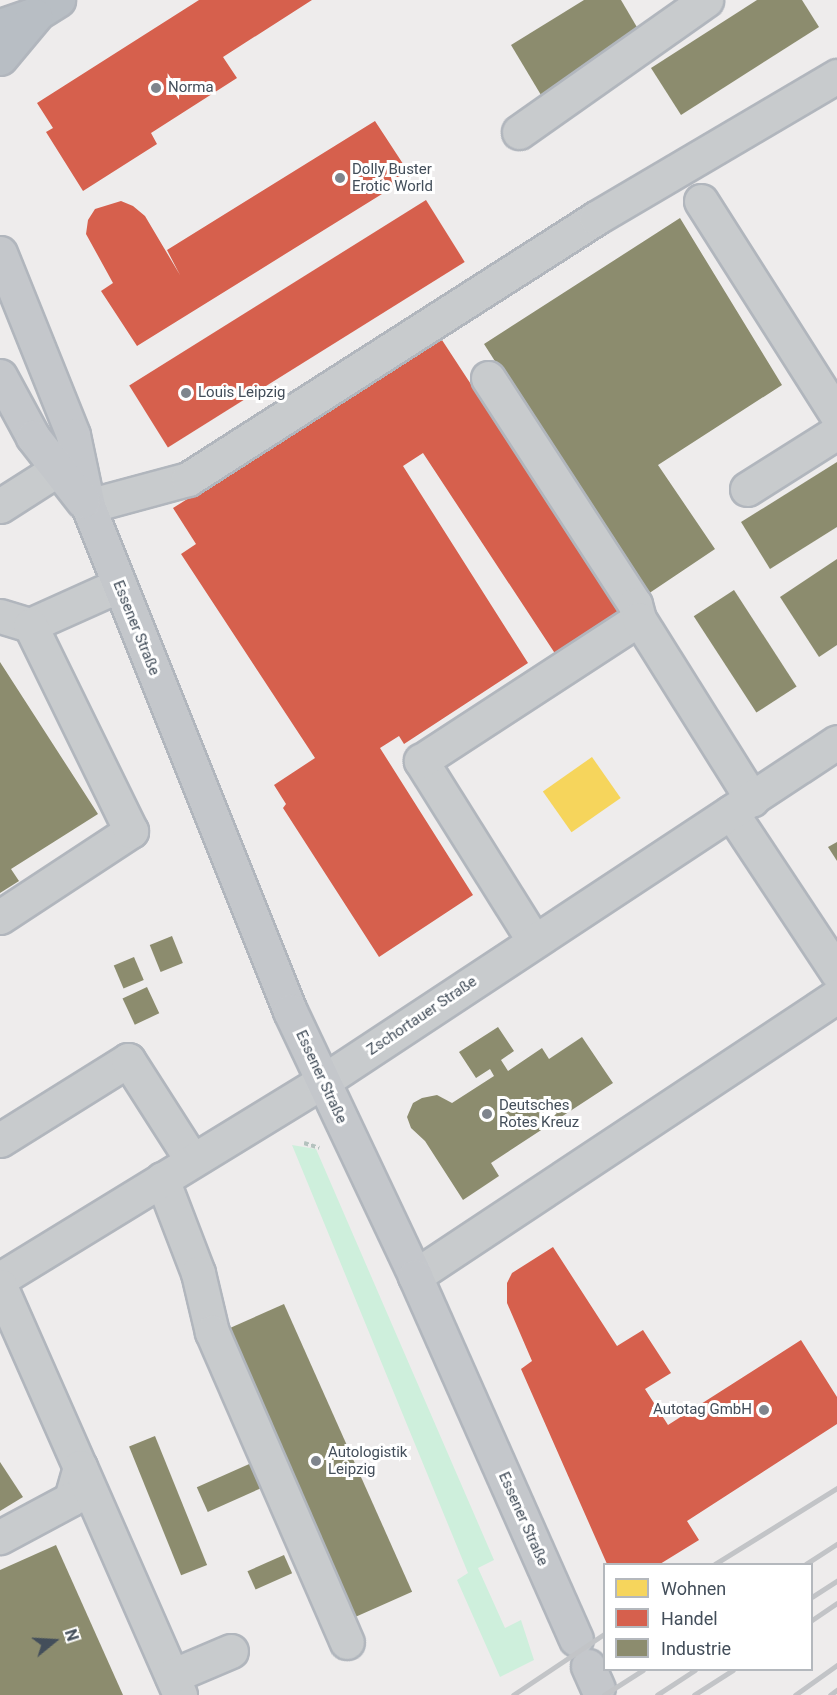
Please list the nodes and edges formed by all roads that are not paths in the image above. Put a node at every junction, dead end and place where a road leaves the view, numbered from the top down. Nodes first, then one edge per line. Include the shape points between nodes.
1 (706, 0) edge
2 (47, 7) edge
3 (0, 26) edge
4 (0, 58) edge
5 (837, 76) edge
6 (519, 132) dead end
7 (701, 201) dead end
8 (0, 253) edge
9 (0, 376) edge
10 (488, 378) dead end
11 (837, 415) edge
12 (837, 432) edge
13 (58, 469) junction
14 (747, 489) dead end
15 (0, 506) edge
16 (87, 506) junction
17 (119, 585) junction
18 (639, 619) junction
19 (15, 620) edge
20 (837, 742) edge
21 (742, 805) junction
22 (0, 917) edge
23 (534, 941) junction
24 (837, 972) edge
25 (837, 996) edge
26 (322, 1082) junction
27 (0, 1140) edge
28 (192, 1160) junction
29 (162, 1179) junction
30 (415, 1276) junction
31 (0, 1279) edge
32 (0, 1286) edge
33 (80, 1467) junction
34 (0, 1537) edge
35 (347, 1642) dead end
36 (231, 1651) dead end
37 (587, 1664) dead end
38 (176, 1686) edge

1 - 6 street
2 - 3 highway
2 - 4 highway
5 - 16 street via 596,218 188,479
7 - 11 street
8 - 16 main road, Essener Straße via 73,435
9 - 13 main road, Essener Straße via 33,437
10 - 18 street via 635,604
12 - 14 street
13 - 15 street
13 - 16 main road, Essener Straße
16 - 17 main road, Essener Straße
17 - 19 street
17 - 26 main road, Essener Straße
18 - 21 street
18 - 23 street via 421,761
19 - 22 street via 131,831
20 - 21 street, Zschortauer Straße
21 - 23 street, Zschortauer Straße
21 - 24 street
23 - 26 street, Zschortauer Straße
25 - 30 street
26 - 28 street, Zschortauer Straße
26 - 30 main road, Essener Straße
27 - 28 street via 128,1060
28 - 29 street, Zschortauer Straße
29 - 31 street, Zschortauer Straße
29 - 35 street via 198,1273 212,1332
30 - 37 main road, Essener Straße
32 - 33 street
33 - 34 street via 71,1499
33 - 38 street
36 - 38 street

